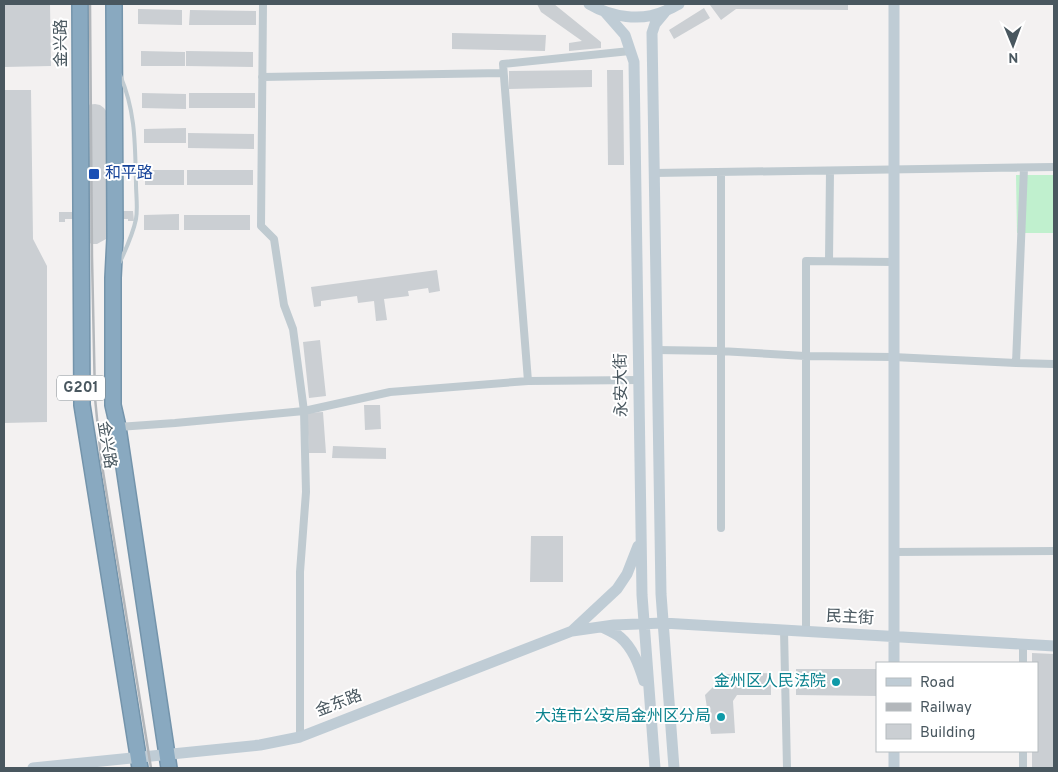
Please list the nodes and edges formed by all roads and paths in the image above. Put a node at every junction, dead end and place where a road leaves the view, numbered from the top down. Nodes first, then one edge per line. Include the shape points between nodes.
1 (80, 4) edge
2 (114, 4) edge
3 (263, 4) edge
4 (588, 4) edge
5 (680, 4) edge
6 (894, 4) edge
7 (604, 11) junction
8 (665, 12) junction
9 (630, 51) junction
10 (114, 62) junction
11 (503, 73) junction
12 (262, 77) junction
13 (1054, 167) edge
14 (1024, 168) junction
15 (894, 170) junction
16 (830, 171) junction
17 (721, 172) junction
18 (654, 173) junction
19 (830, 261) junction
20 (894, 262) junction
21 (113, 278) junction
22 (657, 350) junction
23 (720, 351) junction
24 (805, 356) junction
25 (894, 356) junction
26 (1016, 363) junction
27 (1054, 364) edge
28 (639, 380) junction
29 (528, 381) junction
30 (304, 411) junction
31 (118, 426) junction
32 (721, 528) dead end
33 (641, 540) junction
34 (1054, 551) edge
35 (894, 552) junction
36 (663, 623) junction
37 (644, 625) junction
38 (602, 627) junction
39 (784, 630) junction
40 (572, 631) junction
41 (806, 632) junction
42 (894, 637) junction
43 (1022, 644) junction
44 (1054, 646) edge
45 (894, 662) edge
46 (1022, 662) edge
47 (649, 698) junction
48 (300, 737) junction
49 (894, 752) edge
50 (1023, 752) edge
51 (168, 761) edge
52 (140, 763) edge
53 (33, 768) edge
54 (655, 768) edge
55 (674, 768) edge
56 (786, 768) edge
57 (894, 768) edge
58 (1023, 768) edge

1 - 52 highway, 金兴路 / G201 via 82,405
2 - 10 highway, 金兴路 / G201
3 - 12 street
4 - 7 main road
5 - 8 main road
6 - 15 main road
7 - 8 main road via 634,17
7 - 9 main road, 永安大街 via 625,35
8 - 18 main road via 652,33
9 - 11 street via 502,64
9 - 28 main road, 永安大街 via 634,62
10 - 21 highway, 金兴路 / G201
10 - 21 lane via 132,111 137,217
11 - 12 street
11 - 29 street
12 - 30 street via 260,226 274,239 284,305 293,329
13 - 14 street
14 - 15 street
14 - 26 street
15 - 16 street
15 - 20 main road
16 - 17 street
16 - 19 street
17 - 18 street
17 - 23 street
18 - 22 main road
19 - 20 street
19 - 24 street via 806,261
20 - 25 main road
21 - 31 highway, 金兴路 / G201 via 113,405
22 - 23 street
22 - 36 main road
23 - 24 street
23 - 32 street
24 - 25 street
24 - 41 street
25 - 26 street
25 - 35 main road
26 - 27 street
28 - 29 street
28 - 33 main road, 永安大街
29 - 30 street via 390,392
30 - 31 street
30 - 48 street via 306,492 300,572
31 - 51 highway, 金兴路 / G201
33 - 37 main road, 永安大街
33 - 40 main road via 617,589
34 - 35 street
35 - 42 main road
36 - 37 main road, 民主街
36 - 39 main road, 民主街
36 - 55 main road
37 - 38 main road, 金东路
37 - 47 main road, 永安大街
38 - 40 main road, 金东路
38 - 47 main road via 629,646
39 - 41 main road, 民主街
39 - 56 street
40 - 48 main road, 金东路
41 - 42 main road, 民主街
42 - 43 main road, 民主街
42 - 45 main road
43 - 44 main road, 民主街
43 - 46 street
47 - 54 main road, 永安大街
48 - 51 main road, 金东路
49 - 57 main road
50 - 58 street
51 - 52 main road, 金东路
52 - 53 main road, 金东路

